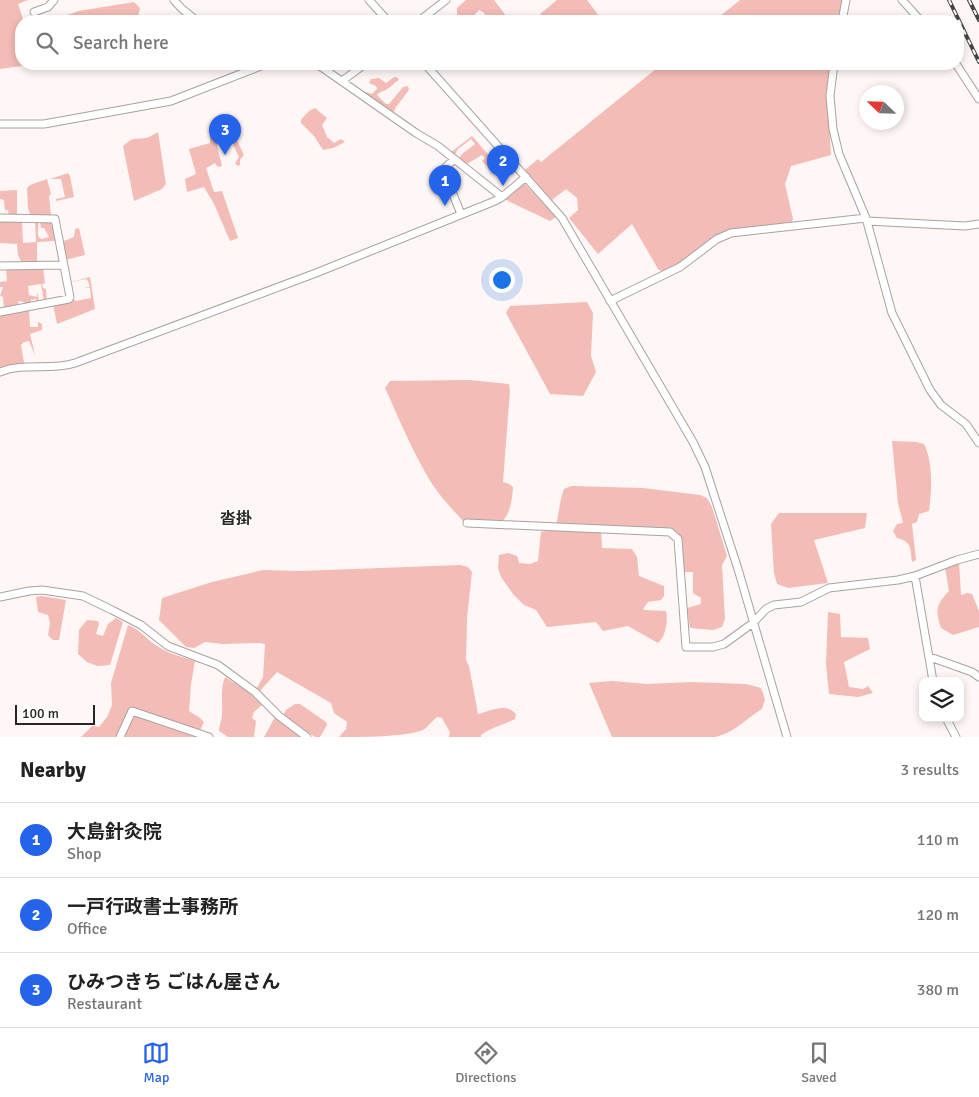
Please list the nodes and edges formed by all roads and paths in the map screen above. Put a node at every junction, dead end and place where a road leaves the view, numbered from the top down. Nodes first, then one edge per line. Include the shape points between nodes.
1 (51, 0) edge
2 (174, 0) edge
3 (369, 0) edge
4 (446, 0) edge
5 (846, 0) edge
6 (902, 0) edge
7 (34, 12) dead end
8 (190, 15) edge
9 (383, 15) edge
10 (427, 15) edge
11 (843, 15) edge
12 (916, 15) edge
13 (251, 70) edge
14 (326, 70) edge
15 (357, 70) edge
16 (430, 70) edge
17 (833, 70) edge
18 (960, 70) edge
19 (342, 81) junction
20 (979, 99) edge
21 (0, 124) edge
22 (454, 159) junction
23 (526, 177) junction
24 (502, 197) junction
25 (461, 214) junction
26 (0, 218) edge
27 (867, 220) junction
28 (979, 224) edge
29 (64, 265) junction
30 (0, 266) edge
31 (610, 301) junction
32 (0, 312) edge
33 (0, 372) edge
34 (979, 443) edge
35 (467, 523) dead end
36 (979, 554) edge
37 (915, 576) junction
38 (0, 597) edge
39 (753, 622) junction
40 (930, 657) junction
41 (932, 677) edge
42 (979, 677) edge
43 (948, 722) edge
44 (120, 737) edge
45 (209, 737) edge
46 (307, 737) edge
47 (787, 737) edge
48 (956, 737) edge

1 - 7 street via 48,6
2 - 8 street
3 - 9 street
4 - 10 street
5 - 11 street
6 - 12 street
13 - 21 street via 171,101 44,124
14 - 19 street
15 - 19 street
16 - 23 street
17 - 27 street via 830,96 839,154
18 - 20 street
19 - 22 street
22 - 24 street
22 - 25 street via 444,172
23 - 24 street
23 - 31 street via 562,218
24 - 25 street
25 - 33 street via 316,273 75,363 16,367
26 - 29 street via 55,219
27 - 28 street
27 - 31 street via 731,233 717,238 680,267
27 - 34 street via 889,305 903,337 934,396 966,424
29 - 30 street
29 - 32 street via 69,299
31 - 39 street via 700,455
35 - 39 street via 670,532 678,539 686,647 724,644
36 - 37 street
37 - 39 street via 829,588 801,602 774,605
37 - 40 street
38 - 46 street via 39,590 83,596 141,625 168,646 218,665
39 - 47 street
40 - 41 street
40 - 42 street
43 - 48 street
44 - 45 street via 132,710

